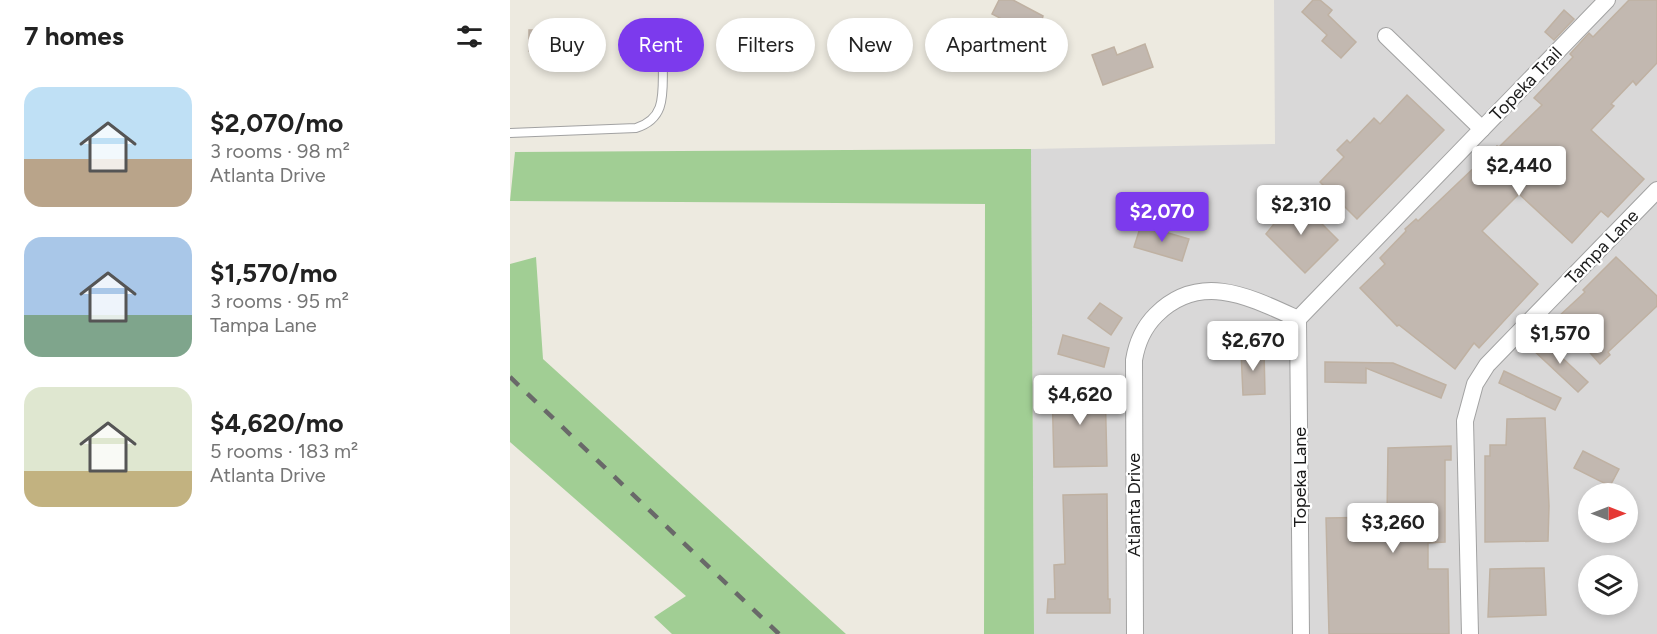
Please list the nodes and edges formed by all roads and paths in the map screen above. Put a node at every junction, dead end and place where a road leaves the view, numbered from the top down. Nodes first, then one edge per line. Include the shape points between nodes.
1 (1607, 0) edge
2 (1386, 36) dead end
3 (663, 72) edge
4 (1482, 129) junction
5 (510, 133) edge
6 (1657, 190) edge
7 (1298, 319) junction
8 (1135, 634) edge
9 (1301, 634) edge
10 (1470, 634) edge

1 - 4 street, Topeka Trail
2 - 4 street
3 - 5 lane via 661,103 649,124 636,128
4 - 7 street, Topeka Trail
6 - 10 street, Tampa Lane via 1487,365 1475,384 1465,421
7 - 8 street, Atlanta Drive via 1234,294 1206,290 1167,304 1141,335 1134,360
7 - 9 street, Topeka Lane

